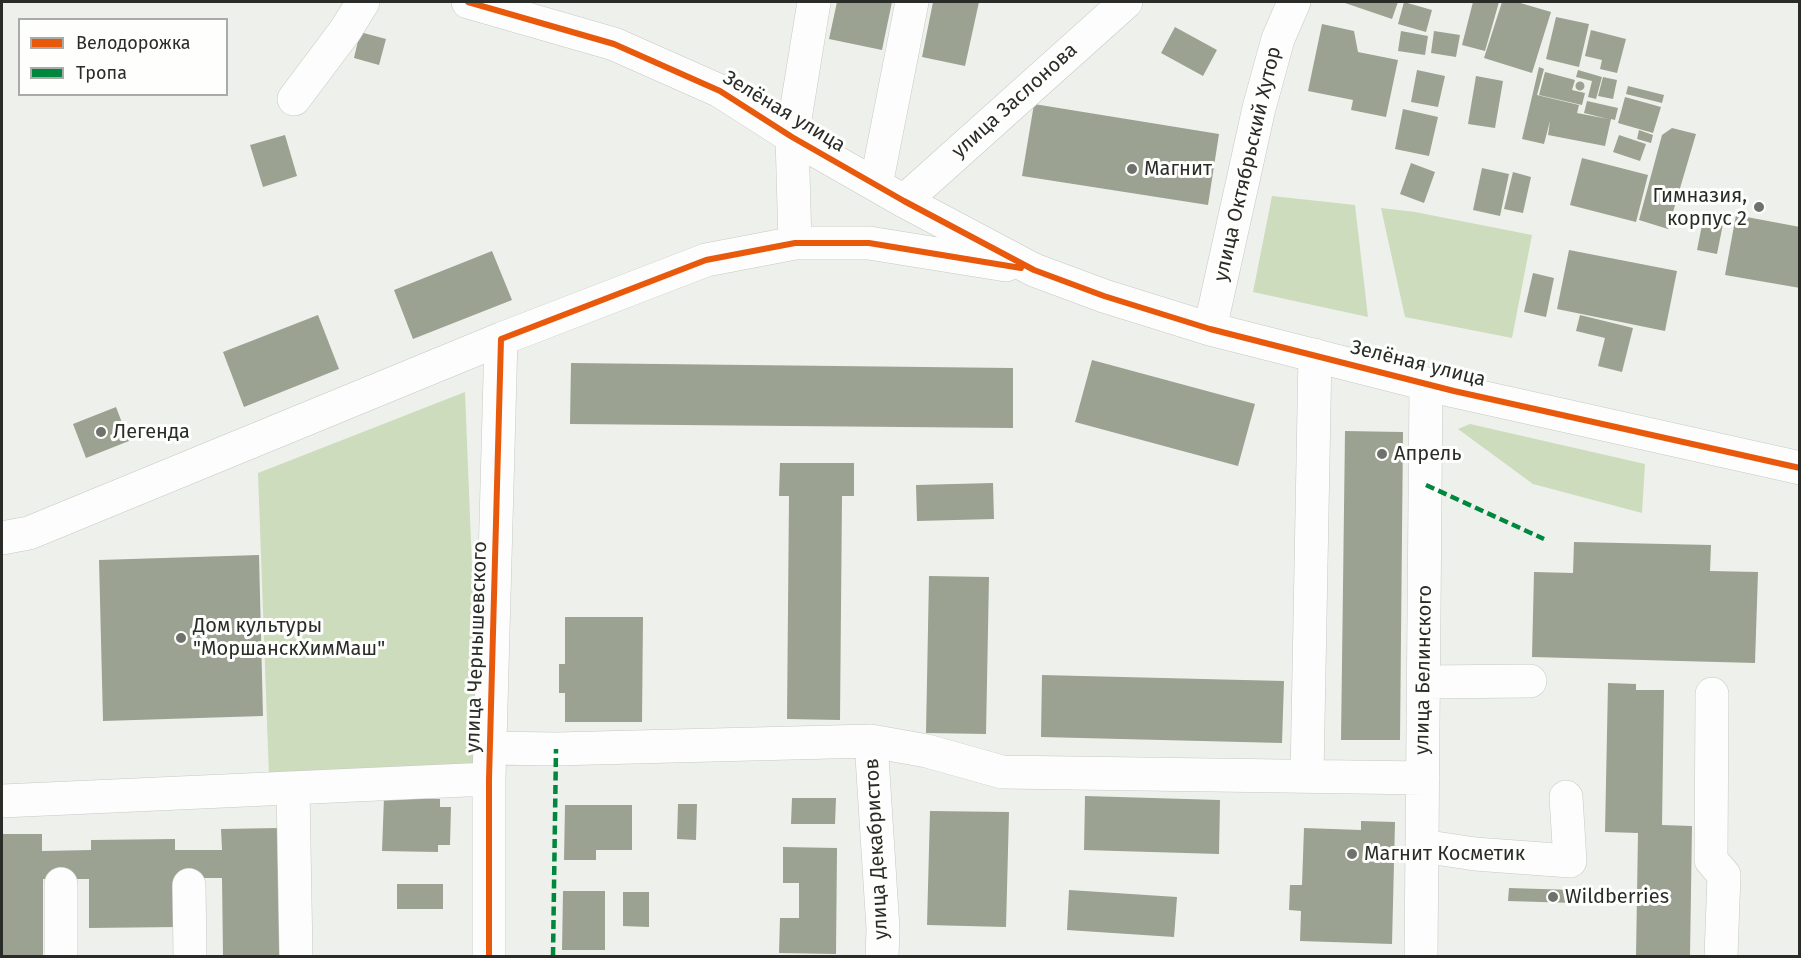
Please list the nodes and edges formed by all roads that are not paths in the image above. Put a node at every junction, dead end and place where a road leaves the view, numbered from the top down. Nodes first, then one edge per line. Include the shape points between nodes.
1 (363, 2) edge
2 (468, 2) edge
3 (814, 2) edge
4 (912, 2) edge
5 (1126, 2) edge
6 (1294, 2) edge
7 (525, 9) edge
8 (294, 99) dead end
9 (792, 137) junction
10 (876, 185) junction
11 (904, 201) junction
12 (795, 243) junction
13 (1034, 270) junction
14 (1210, 330) junction
15 (501, 339) junction
16 (1315, 356) junction
17 (1426, 384) junction
18 (1800, 468) edge
19 (2, 538) edge
20 (1530, 681) dead end
21 (1424, 682) junction
22 (1712, 694) dead end
23 (871, 741) junction
24 (490, 764) junction
25 (1307, 776) junction
26 (1423, 778) junction
27 (294, 788) junction
28 (1566, 797) dead end
29 (2, 801) edge
30 (1422, 846) junction
31 (61, 884) dead end
32 (189, 885) dead end
33 (61, 957) edge
34 (190, 957) edge
35 (296, 957) edge
36 (489, 957) edge
37 (882, 957) edge
38 (1421, 957) edge
39 (1721, 957) edge

1 - 8 street
2 - 7 street, Зелёная улица
3 - 9 street
4 - 10 street
5 - 11 street, улица Заслонова
6 - 14 street, улица Октябрьский Хутор via 1278,39 1258,108
7 - 9 street, Зелёная улица via 720,91
9 - 10 street, Зелёная улица
9 - 12 street
10 - 11 street, Зелёная улица
11 - 13 street, Зелёная улица
12 - 13 street, Зелёная улица via 869,243
12 - 15 street, Зелёная улица via 706,260
13 - 14 street, Зелёная улица
14 - 16 street, Зелёная улица
15 - 19 street, Зелёная улица via 29,533
15 - 24 street, улица Чернышевского
16 - 17 street, Зелёная улица
16 - 25 street
17 - 18 street, Зелёная улица
17 - 21 street, улица Белинского
20 - 21 street
21 - 26 street, улица Белинского
22 - 39 street via 1711,860 1724,875
23 - 24 street via 556,749
23 - 25 street via 927,751 1002,772
23 - 37 street, улица Декабристов
24 - 27 street
24 - 36 street, улица Чернышевского
25 - 26 street
26 - 30 street, улица Белинского
27 - 29 street
27 - 35 street
28 - 30 street via 1570,861
30 - 38 street, улица Белинского
31 - 33 street
32 - 34 street

